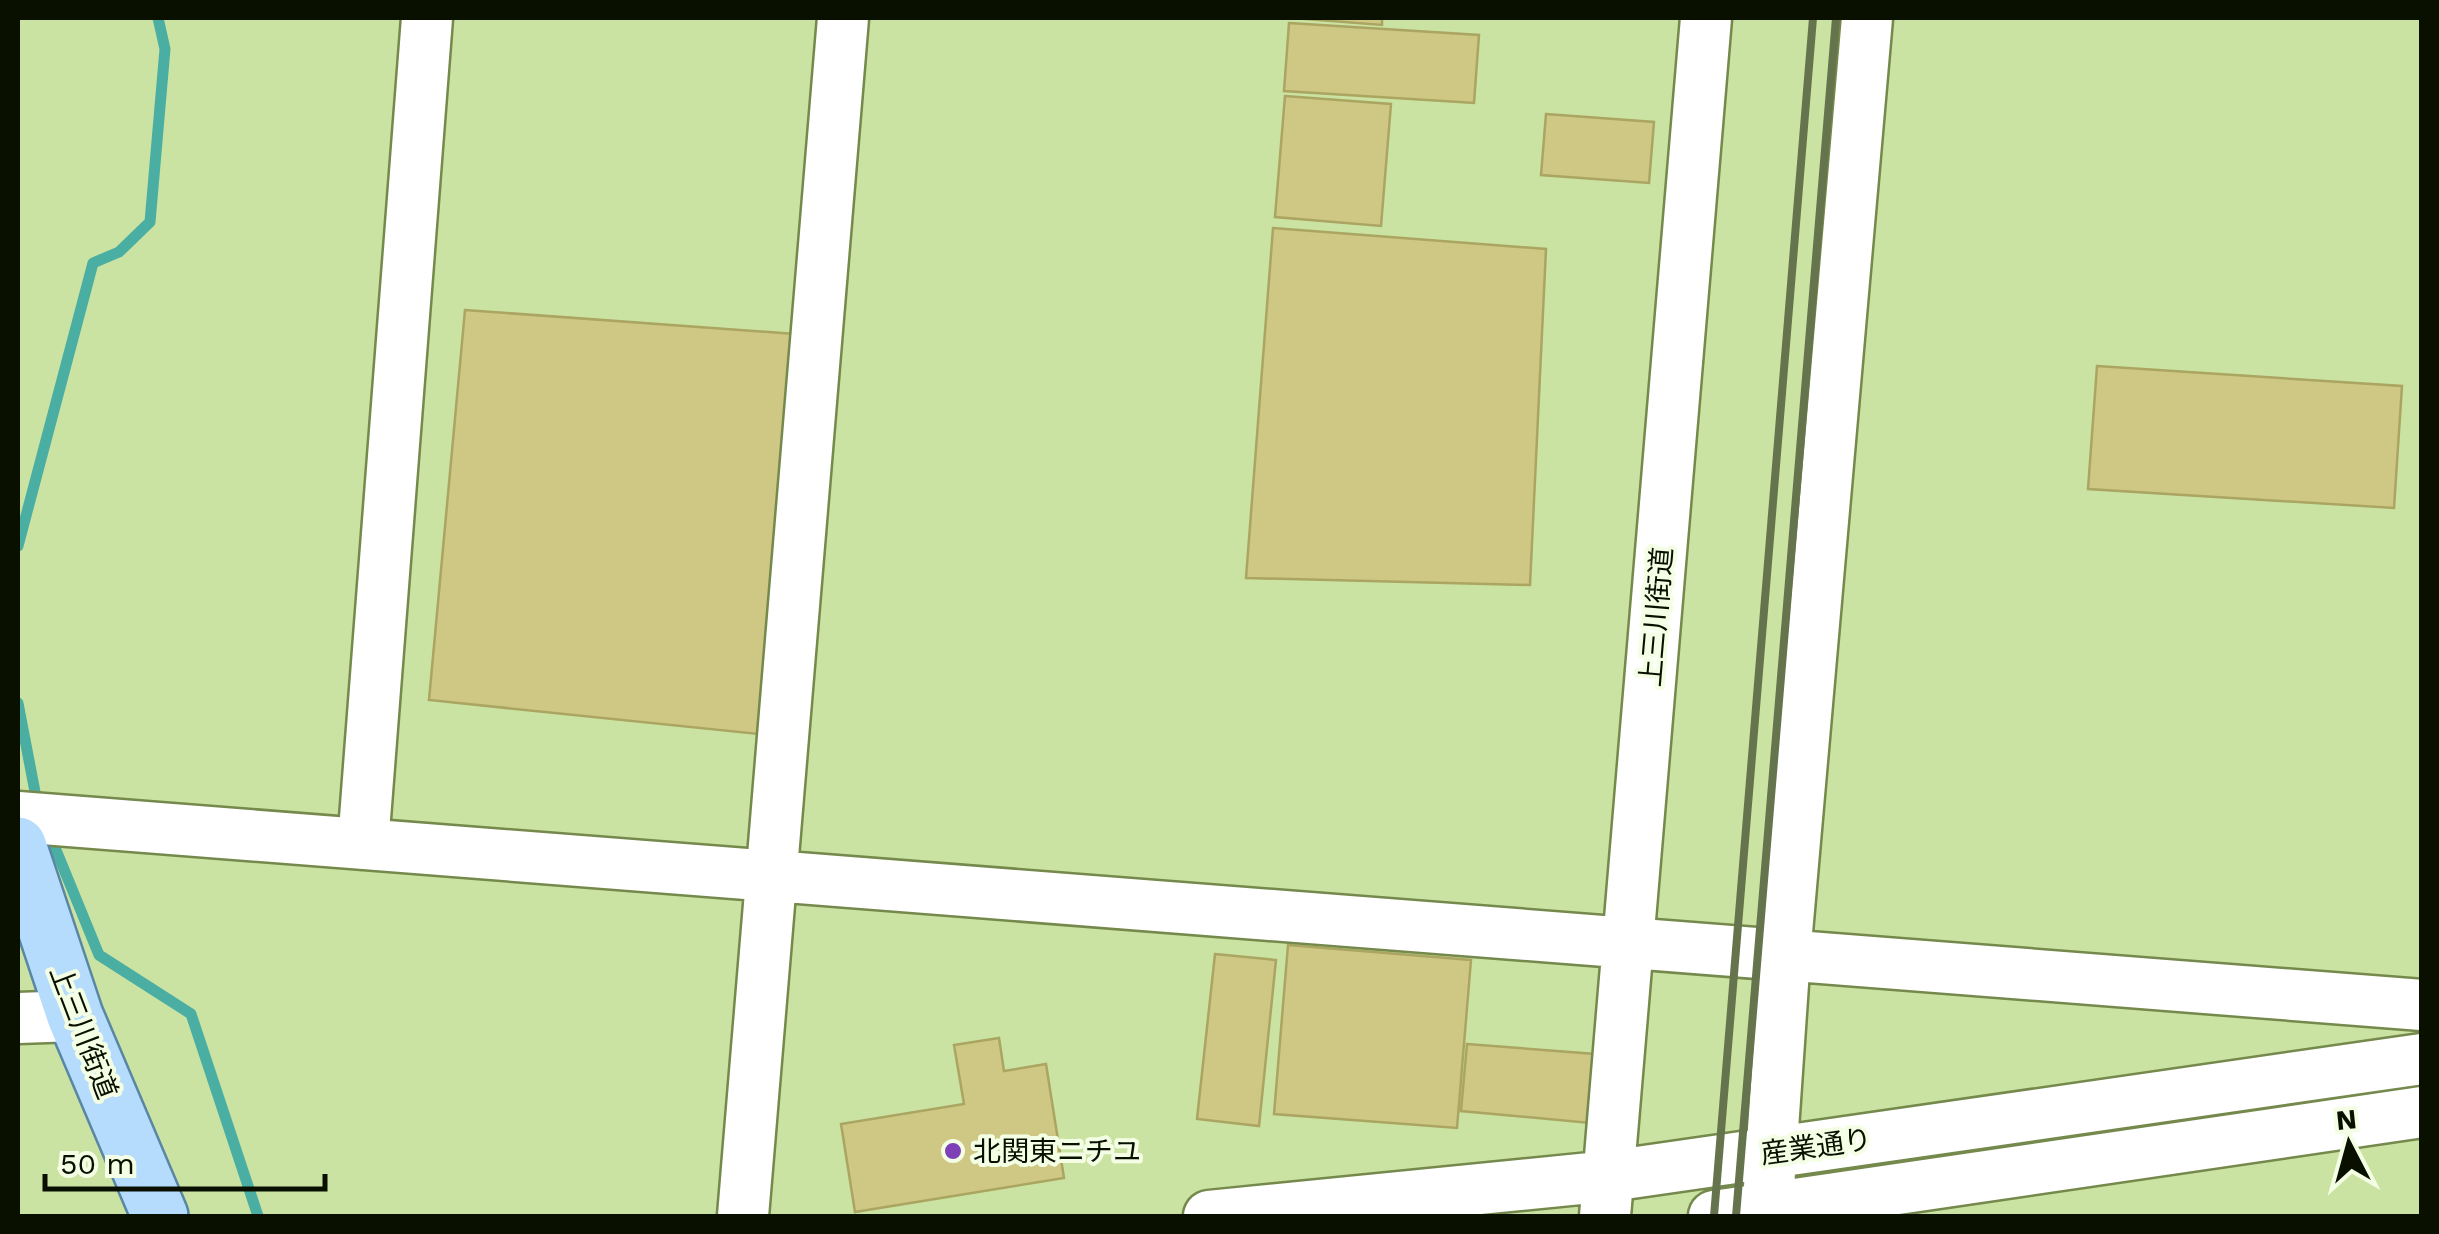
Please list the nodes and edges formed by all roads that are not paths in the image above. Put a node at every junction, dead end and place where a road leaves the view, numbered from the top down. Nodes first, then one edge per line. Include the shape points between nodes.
1 (427, 18) edge
2 (843, 18) edge
3 (1706, 18) edge
4 (1867, 18) edge
5 (18, 817) edge
6 (363, 844) junction
7 (18, 845) edge
8 (771, 876) junction
9 (1629, 943) junction
10 (1786, 956) junction
11 (2422, 1005) edge
12 (76, 1016) junction
13 (18, 1018) edge
14 (2422, 1059) edge
15 (2422, 1112) edge
16 (1772, 1153) junction
17 (1607, 1196) edge
18 (1768, 1212) edge
19 (160, 1216) edge
20 (743, 1216) edge
21 (1209, 1216) edge
22 (1714, 1216) edge

1 - 6 street
2 - 8 street
3 - 9 street, 上三川街道
4 - 10 street
5 - 6 street
6 - 8 street
7 - 12 main road, 上三川街道
8 - 9 street
8 - 20 street
9 - 10 street
9 - 17 street, 上三川街道
10 - 11 street
10 - 16 street
12 - 13 street
12 - 19 main road, 上三川街道
14 - 16 street, 産業通り
15 - 18 street, 産業通り
16 - 17 street, 産業通り
16 - 18 street
17 - 21 street, 産業通り
18 - 22 street, 産業通り

